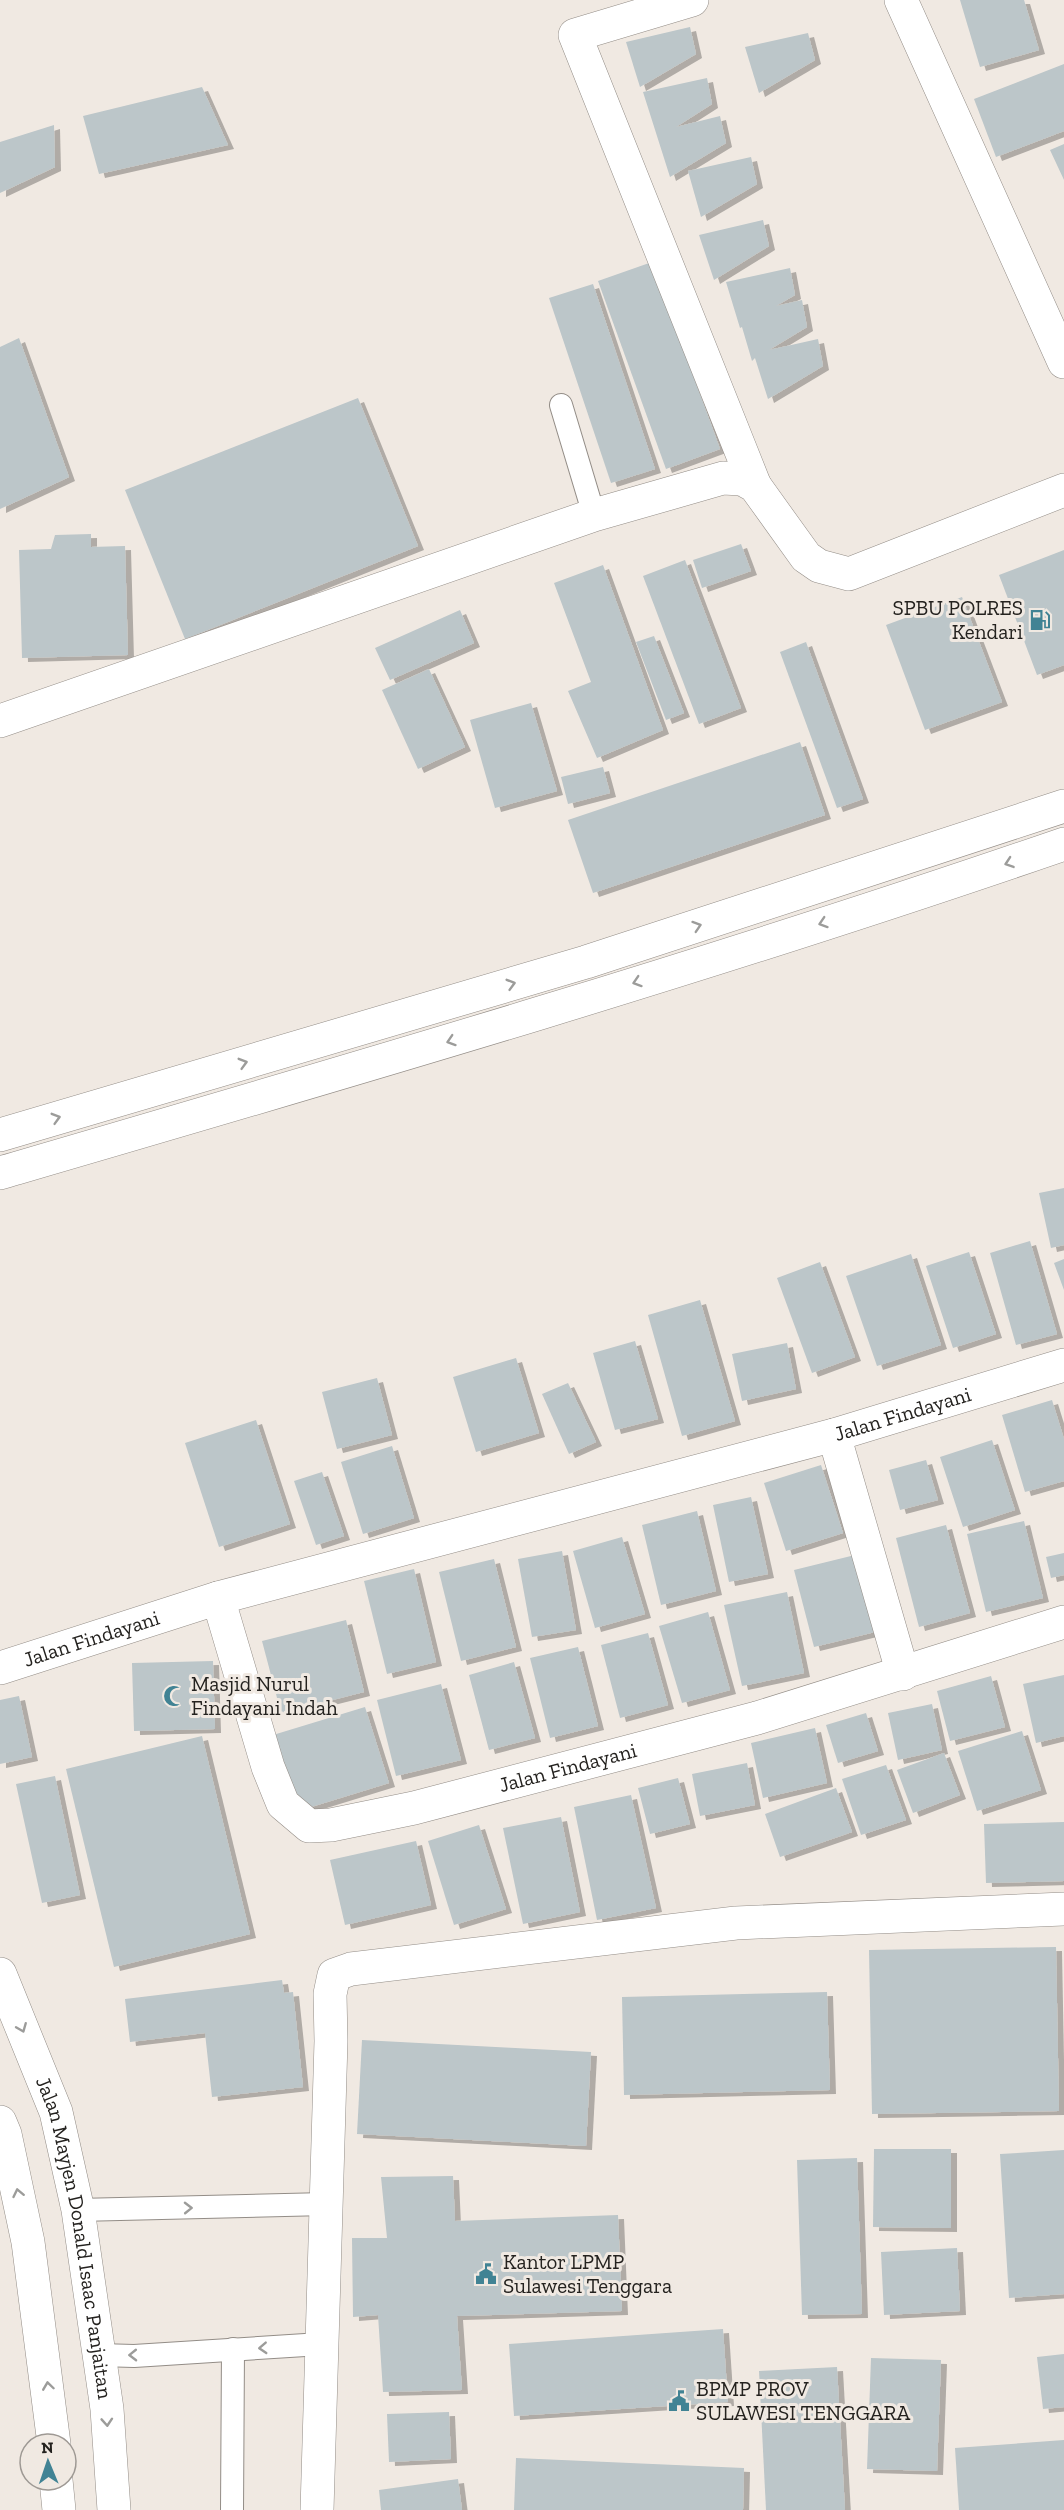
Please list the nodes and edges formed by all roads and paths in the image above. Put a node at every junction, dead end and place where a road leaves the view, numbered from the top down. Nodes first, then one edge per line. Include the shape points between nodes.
1 (692, 0) edge
2 (901, 0) edge
3 (1064, 362) edge
4 (561, 405) dead end
5 (755, 486) junction
6 (1064, 490) edge
7 (594, 515) junction
8 (0, 721) edge
9 (1064, 806) edge
10 (1064, 844) edge
11 (0, 1135) edge
12 (0, 1173) edge
13 (1064, 1365) edge
14 (834, 1435) junction
15 (218, 1598) junction
16 (1064, 1622) edge
17 (0, 1668) edge
18 (903, 1674) junction
19 (1064, 1909) edge
20 (0, 1974) edge
21 (0, 2122) edge
22 (326, 2204) junction
23 (78, 2210) junction
24 (321, 2344) junction
25 (233, 2349) junction
26 (99, 2355) junction
27 (53, 2432) edge
28 (57, 2492) edge
29 (59, 2510) edge
30 (114, 2510) edge
31 (232, 2510) edge
32 (317, 2510) edge

1 - 5 main road via 575,35
2 - 3 main road
4 - 7 lane
5 - 6 main road via 806,557 819,566 849,574
5 - 7 main road via 742,479 723,478
7 - 8 main road
11 -> 9 main road via 585,962
10 -> 12 main road via 413,1053
13 - 14 main road, Jalan Findayani
14 - 15 main road, Jalan Findayani
14 - 18 main road
15 - 17 main road, Jalan Findayani
15 - 18 main road, Jalan Findayani via 268,1767 283,1804 309,1826 414,1808 757,1718
16 - 18 main road, Jalan Findayani
19 - 22 main road via 736,1923 351,1969 334,1975 330,1994
20 -> 23 main road, Jalan Mayjen Donald Isaac Panjaitan via 56,2112
27 -> 21 main road, Jalan Mayjen Donald Isaac Panjaitan via 28,2242
23 -> 22 lane
22 - 24 main road
23 - 26 main road, Jalan Mayjen Donald Isaac Panjaitan
24 -> 25 lane
24 - 32 main road
25 -> 26 lane
25 - 31 lane
26 -> 30 main road, Jalan Mayjen Donald Isaac Panjaitan
28 - 29 main road

